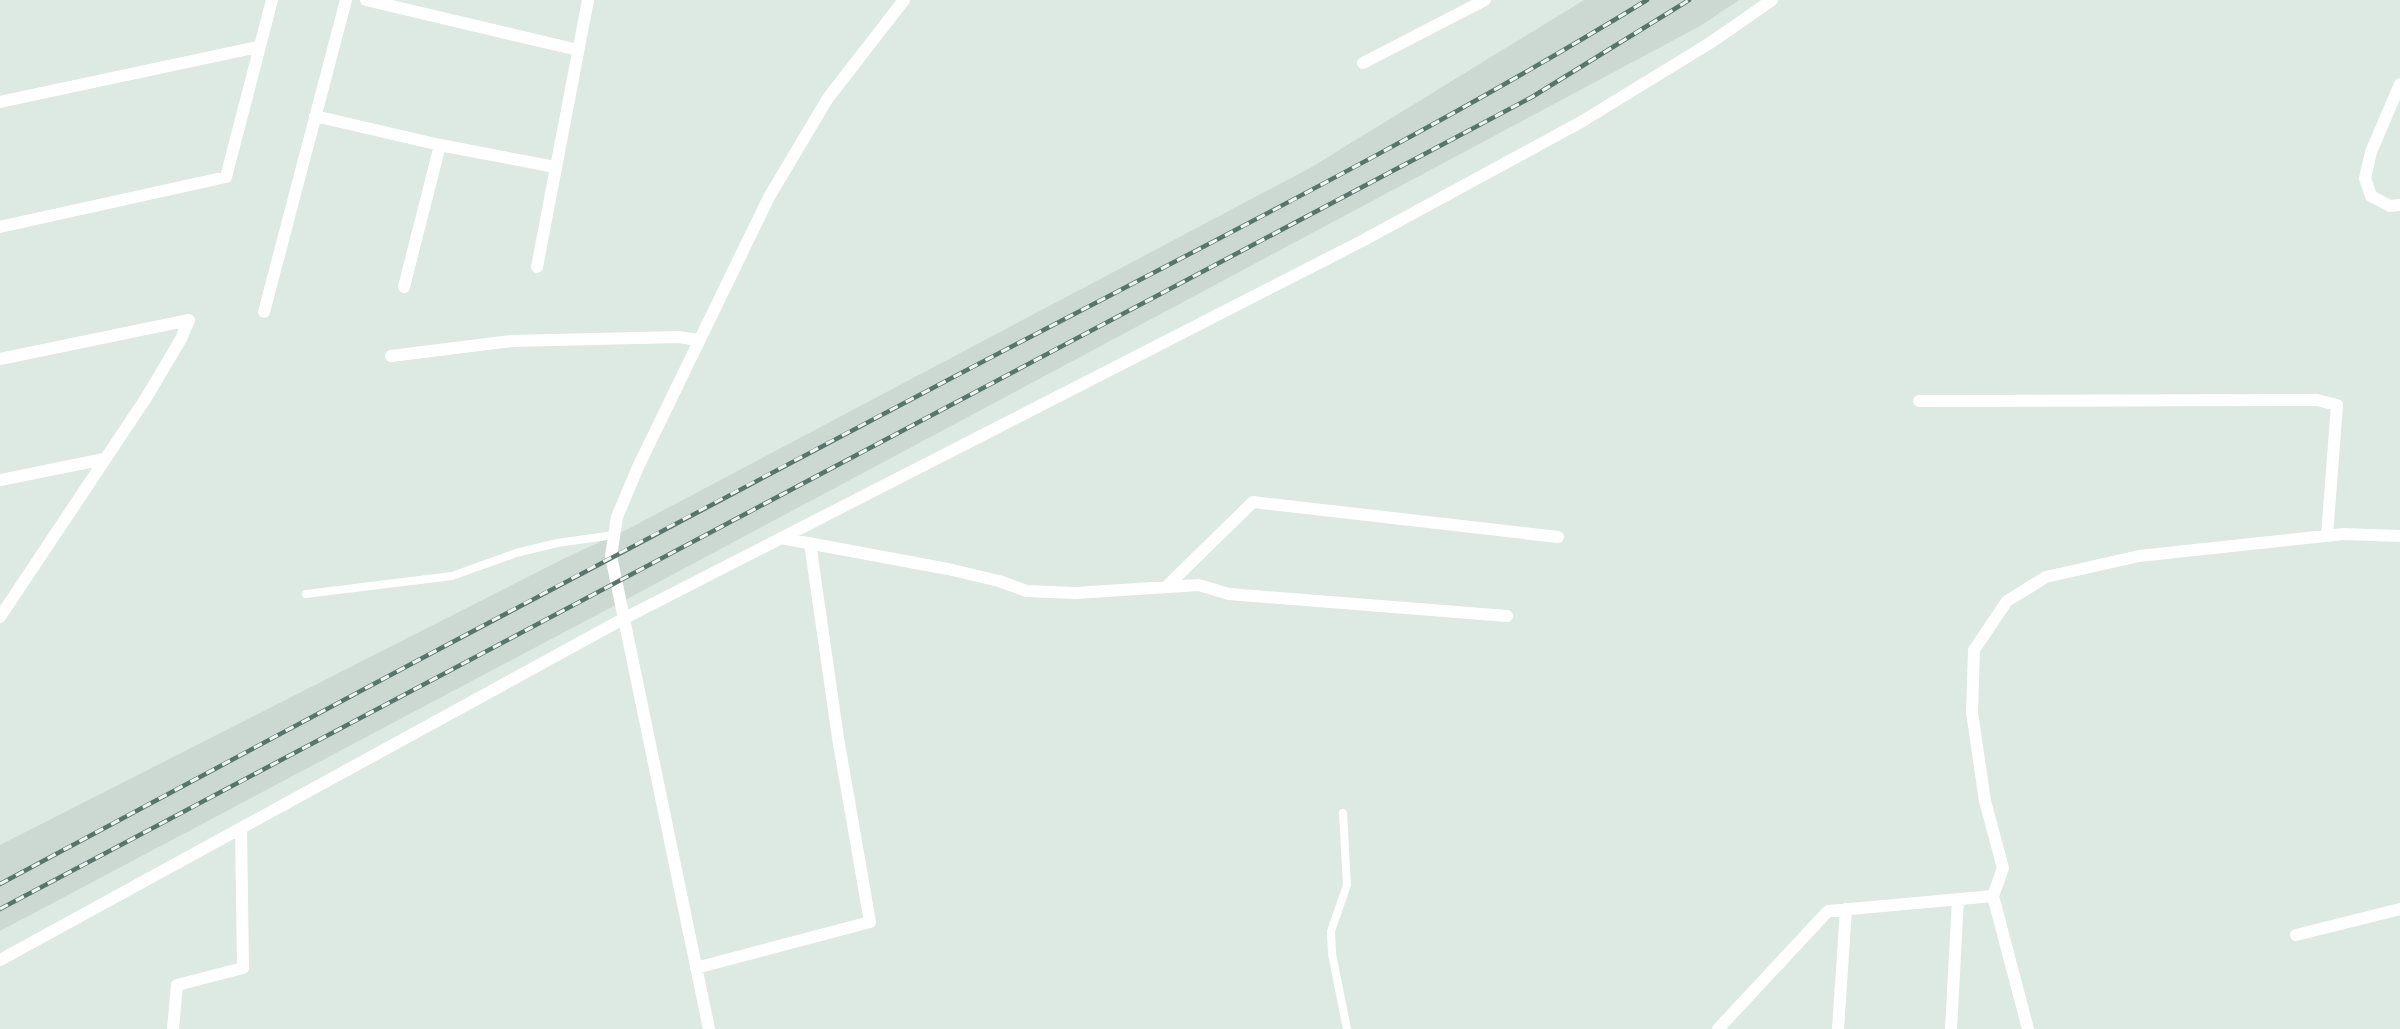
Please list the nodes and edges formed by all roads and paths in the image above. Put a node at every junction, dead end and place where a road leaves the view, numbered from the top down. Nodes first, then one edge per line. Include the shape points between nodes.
1 (272, 0) edge
2 (346, 0) edge
3 (366, 0) edge
4 (588, 0) edge
5 (904, 0) edge
6 (1485, 0) edge
7 (1772, 0) edge
8 (258, 47) junction
9 (578, 50) junction
10 (1363, 63) dead end
11 (2400, 84) edge
12 (0, 102) edge
13 (315, 116) junction
14 (440, 145) junction
15 (556, 167) junction
16 (2400, 205) edge
17 (0, 227) edge
18 (537, 267) dead end
19 (404, 287) dead end
20 (264, 312) dead end
21 (699, 340) junction
22 (391, 356) dead end
23 (0, 360) edge
24 (1919, 401) dead end
25 (104, 459) junction
26 (0, 480) edge
27 (614, 535) junction
28 (2327, 536) junction
29 (2400, 536) edge
30 (1558, 537) dead end
31 (781, 538) junction
32 (810, 543) junction
33 (1166, 587) junction
34 (306, 594) dead end
35 (1507, 616) dead end
36 (0, 617) edge
37 (622, 619) junction
38 (1343, 812) dead end
39 (241, 828) junction
40 (1993, 896) junction
41 (1958, 899) junction
42 (1846, 909) junction
43 (2400, 909) edge
44 (2296, 936) dead end
45 (0, 960) edge
46 (696, 968) junction
47 (1723, 1026) edge
48 (173, 1029) edge
49 (708, 1029) edge
50 (1347, 1029) edge
51 (1838, 1029) edge
52 (1951, 1029) edge
53 (2028, 1029) edge

1 - 8 street
2 - 13 street
3 - 9 street
4 - 9 street
5 - 21 street via 828,98 769,197
6 - 10 street
7 - 31 street via 1710,43 1581,122 1354,244
8 - 12 street
8 - 17 street via 226,178
9 - 15 street
11 - 16 street via 2371,152 2365,178 2371,196 2390,206
13 - 14 street
13 - 20 street
14 - 15 street
14 - 19 street
15 - 18 street
21 - 22 street via 678,337 511,341
21 - 27 street via 638,467 617,517
23 - 25 street via 189,320 181,339 146,398
24 - 28 street via 2317,400 2337,405
25 - 26 street
25 - 36 street
27 - 34 lane via 536,548 452,576
27 - 37 street via 611,556
28 - 29 street
28 - 40 street via 2139,556 2046,577 2007,601 1974,650 1972,712 1985,801 2003,868
30 - 33 street via 1253,502
31 - 32 street
31 - 37 street
32 - 33 street via 948,569 1027,591 1075,593
32 - 46 street via 838,738 870,922
33 - 35 street via 1199,585 1229,594
37 - 39 street
37 - 46 street
38 - 50 lane via 1347,885 1331,931 1332,954
39 - 45 street
39 - 48 street via 243,968 177,986
40 - 41 street
40 - 53 street
41 - 42 street
41 - 52 street
42 - 47 street via 1828,911
42 - 51 street
43 - 44 street
46 - 49 street

